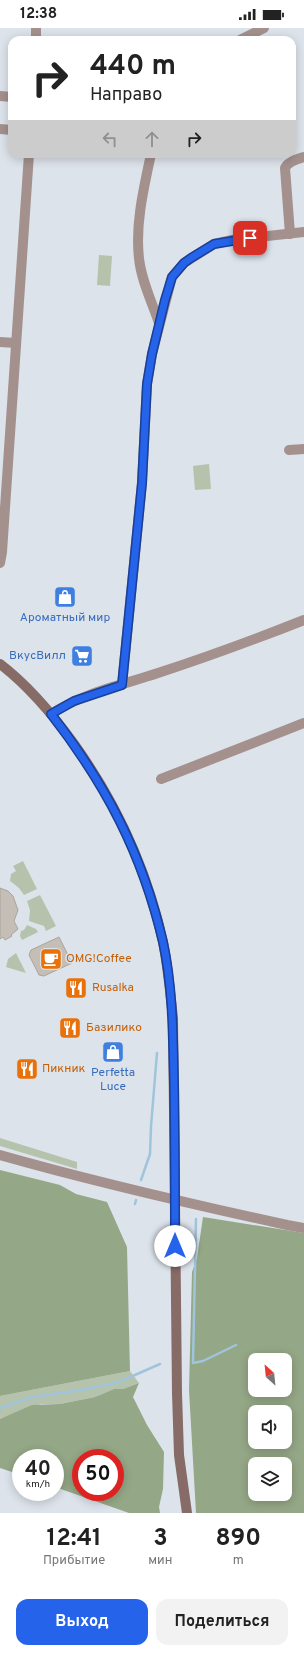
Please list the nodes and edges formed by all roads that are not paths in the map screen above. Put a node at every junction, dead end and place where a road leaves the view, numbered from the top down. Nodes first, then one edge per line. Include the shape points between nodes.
1 (264, 28) edge
2 (248, 36) edge
3 (304, 157) edge
4 (29, 158) edge
5 (150, 158) edge
6 (304, 232) edge
7 (290, 234) junction
8 (159, 323) junction
9 (0, 342) edge
10 (16, 343) junction
11 (304, 449) edge
12 (289, 450) dead end
13 (0, 563) edge
14 (304, 620) edge
15 (0, 664) edge
16 (122, 685) junction
17 (51, 714) junction
18 (304, 723) edge
19 (161, 780) dead end
20 (0, 1155) edge
21 (175, 1200) junction
22 (304, 1228) edge
23 (187, 1513) edge

1 - 2 street
3 - 7 street via 290,162 285,168
4 - 10 street
5 - 8 street via 142,200 139,258 142,276
6 - 7 street
7 - 8 street via 232,240 214,244 198,253 184,263 172,277
8 - 16 street via 147,384 142,483
9 - 10 street
10 - 13 street
11 - 12 street
14 - 16 street via 212,656
15 - 17 main road
16 - 17 street via 74,701
17 - 21 main road via 94,773 124,827 147,884 163,942 173,1018
18 - 19 street
20 - 21 street
21 - 22 street
21 - 23 main road via 179,1455

